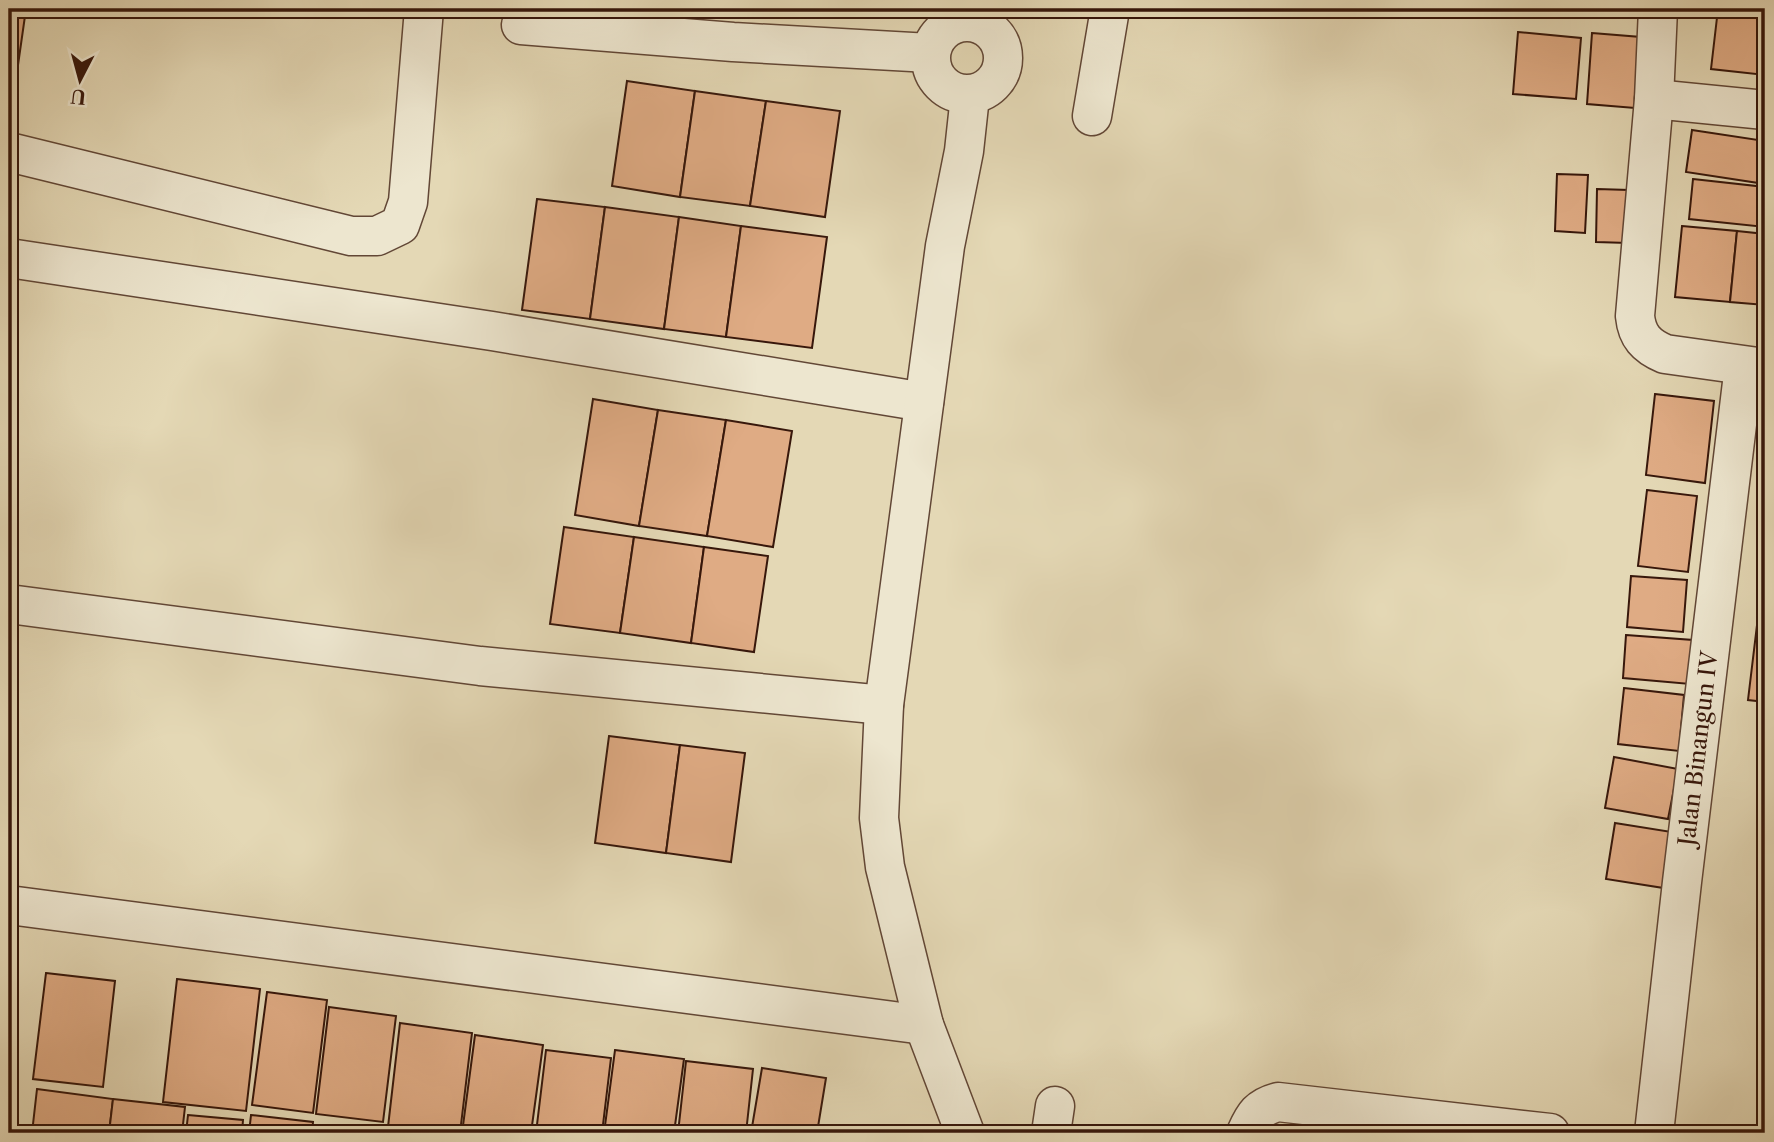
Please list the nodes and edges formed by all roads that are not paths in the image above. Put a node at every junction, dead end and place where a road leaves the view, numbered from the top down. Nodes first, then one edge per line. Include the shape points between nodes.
1 (424, 9) edge
2 (1110, 9) edge
3 (1658, 9) edge
4 (997, 21) edge
5 (521, 25) dead end
6 (930, 54) junction
7 (970, 96) junction
8 (1654, 99) junction
9 (1765, 110) edge
10 (1092, 116) dead end
11 (9, 152) edge
12 (9, 258) edge
13 (1755, 367) edge
14 (924, 402) junction
15 (9, 604) edge
16 (884, 705) junction
17 (9, 905) edge
18 (924, 1025) junction
19 (965, 1133) edge
20 (1246, 1133) edge
21 (1550, 1133) edge
22 (1654, 1133) edge

1 - 11 street via 408,202 400,225 377,236 351,236
2 - 10 street
3 - 8 street
4 - 6 street via 964,21 948,27 936,38
4 - 7 street via 1003,64 998,79
5 - 6 street
6 - 7 street via 940,84
7 - 14 street
8 - 9 street
8 - 13 street via 1636,330 1652,348 1665,354
12 - 14 street
13 - 22 street, Jalan Binangun IV via 1683,868
14 - 16 street
15 - 16 street via 480,666
16 - 18 street via 879,818 885,867
17 - 18 street
18 - 19 street
20 - 21 street via 1257,1111 1278,1102

